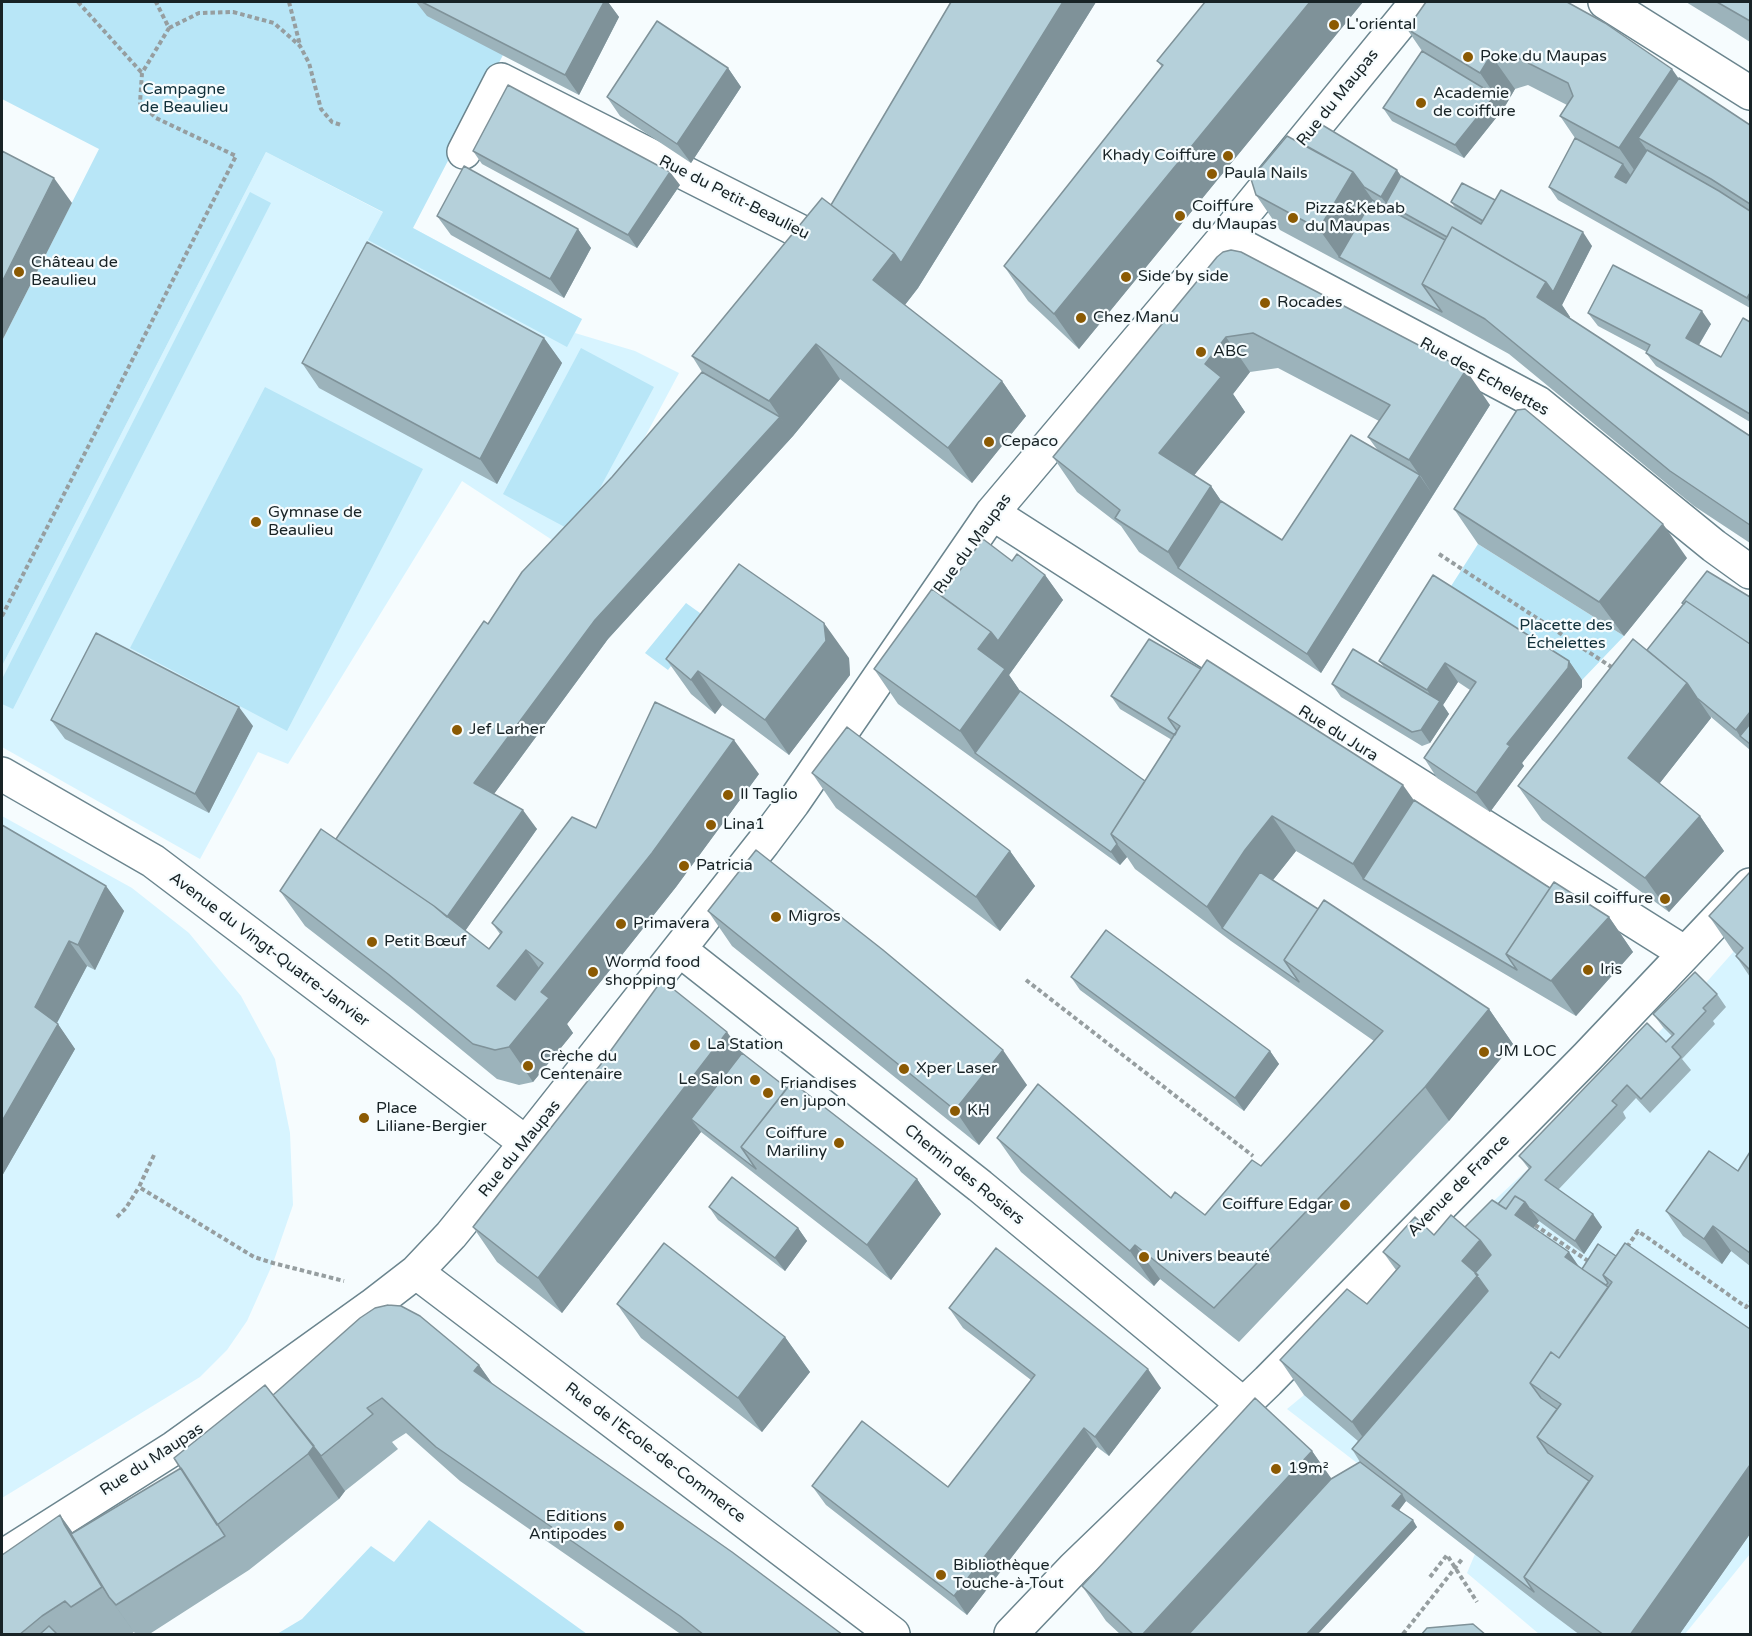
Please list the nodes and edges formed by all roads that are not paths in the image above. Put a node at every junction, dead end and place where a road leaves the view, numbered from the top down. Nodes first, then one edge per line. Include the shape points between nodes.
1 (1417, 2) edge
2 (1605, 2) edge
3 (1750, 93) edge
4 (464, 152) dead end
5 (846, 203) edge
6 (1225, 237) junction
7 (992, 513) junction
8 (1750, 572) edge
9 (2, 774) edge
10 (1750, 885) edge
11 (680, 950) junction
12 (1685, 952) junction
13 (526, 1143) junction
14 (416, 1272) junction
15 (1244, 1405) junction
16 (2, 1557) edge
17 (893, 1635) edge
18 (1011, 1635) edge

1 - 6 street, Rue du Maupas
2 - 3 street
4 - 5 street, Rue du Petit-Beaulieu via 501,80 823,243
6 - 7 street, Rue du Maupas
6 - 8 street, Rue des Echelettes via 1538,403
7 - 11 street, Rue du Maupas via 793,803
7 - 12 street, Rue du Jura
9 - 13 street, Avenue du Vingt-Quatre-Janvier via 153,861
10 - 12 street, Avenue de France
11 - 13 street, Rue du Maupas
11 - 15 street, Chemin des Rosiers via 980,1186
12 - 15 street, Avenue de France via 1587,1057
13 - 14 street, Rue du Maupas
14 - 16 street, Rue du Maupas via 174,1448
14 - 17 street, Rue de l'Ecole-de-Commerce
15 - 18 street, Avenue de France via 1074,1568

